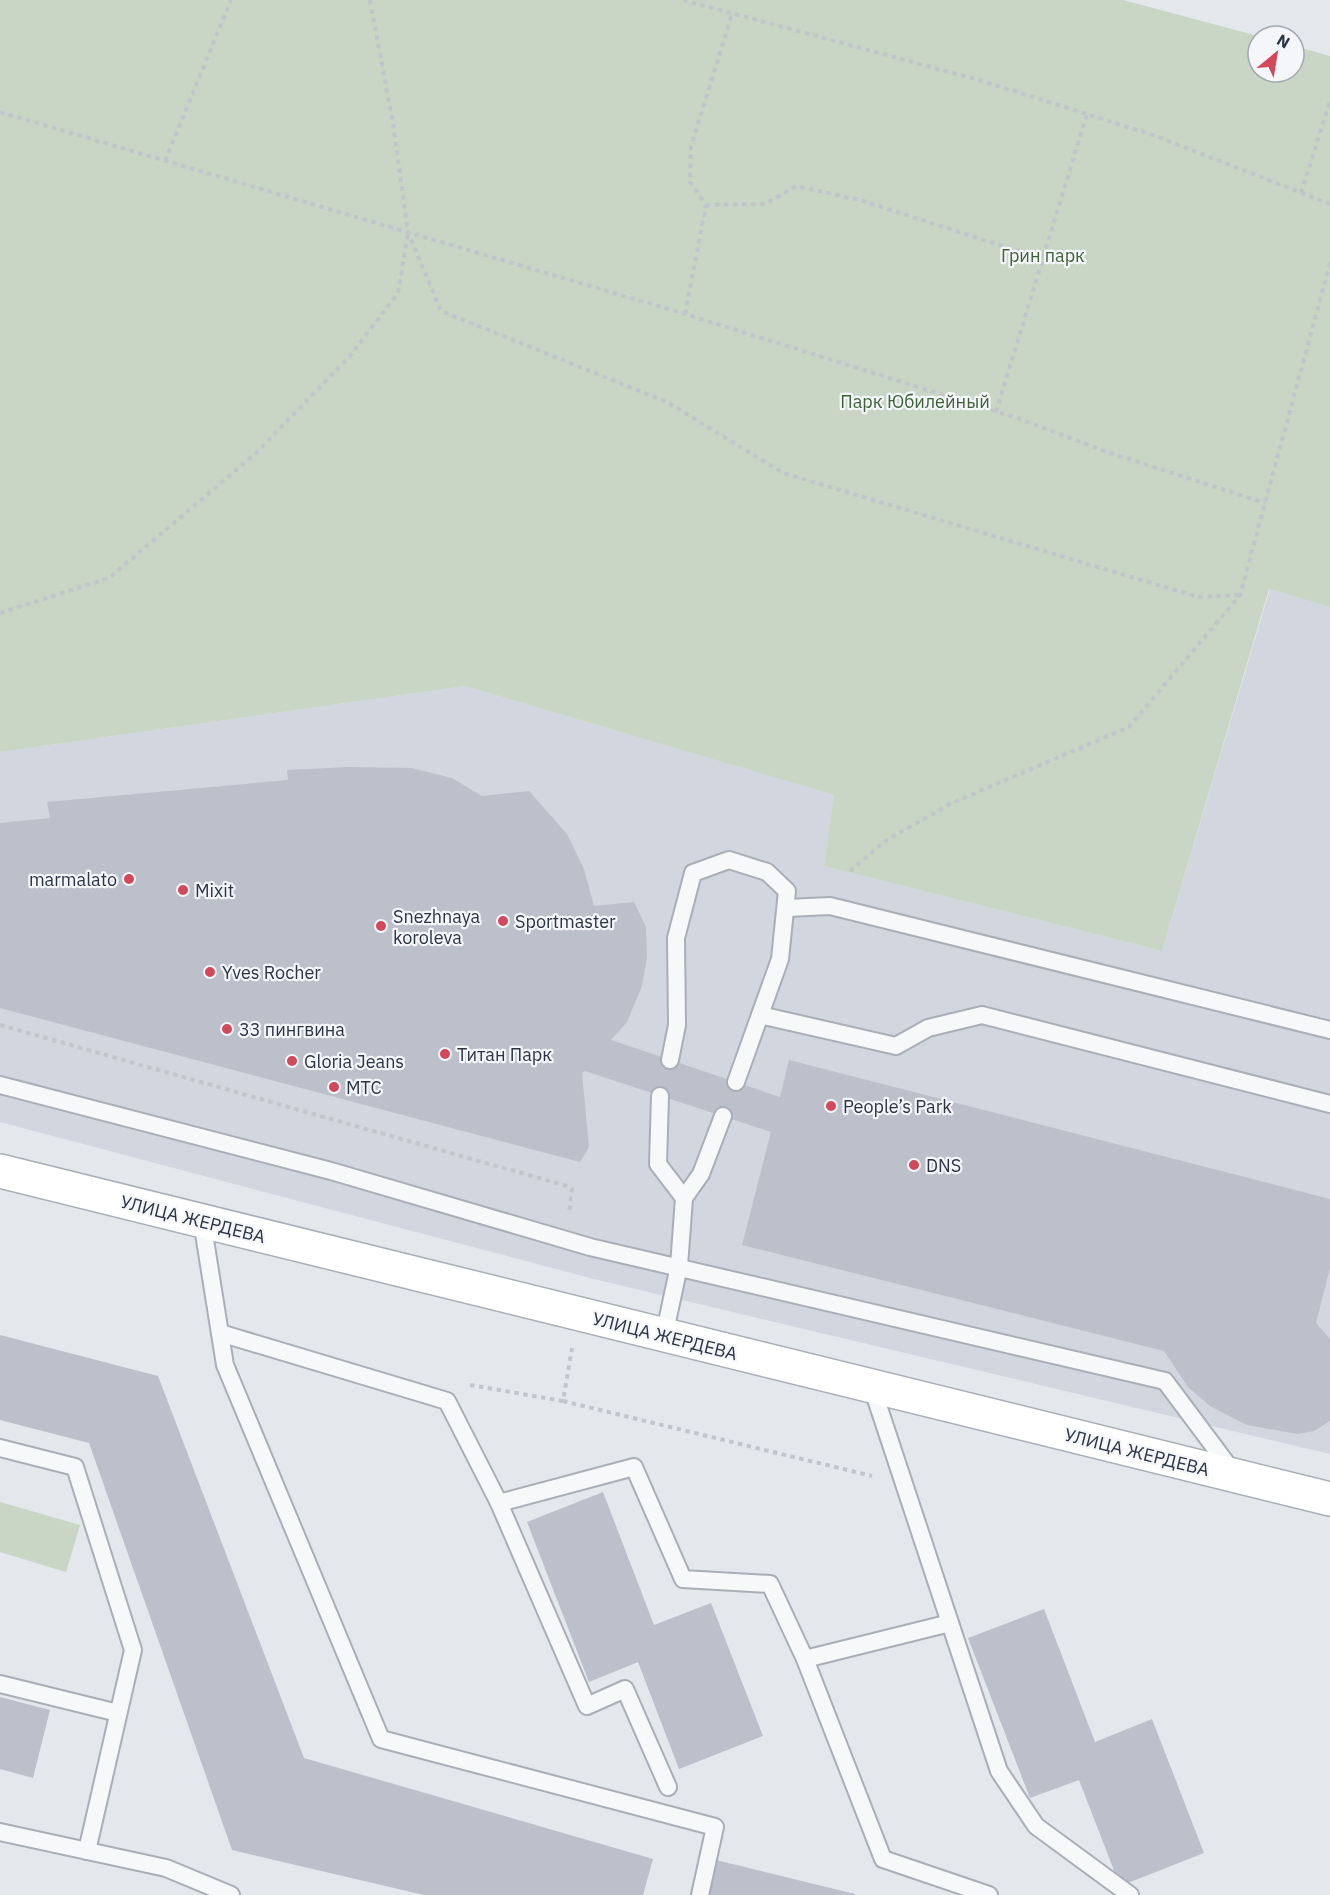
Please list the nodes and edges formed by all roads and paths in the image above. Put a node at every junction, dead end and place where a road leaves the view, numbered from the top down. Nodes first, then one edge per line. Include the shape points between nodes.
1 (231, 0) edge
2 (370, 0) edge
3 (683, 0) edge
4 (732, 14) junction
5 (1330, 101) edge
6 (0, 112) edge
7 (1087, 114) junction
8 (165, 161) junction
9 (1301, 193) junction
10 (1330, 204) edge
11 (706, 205) junction
12 (408, 232) junction
13 (1043, 259) junction
14 (1330, 263) edge
15 (685, 314) junction
16 (996, 412) junction
17 (1265, 503) junction
18 (1240, 595) junction
19 (0, 613) edge
20 (850, 871) dead end
21 (787, 908) junction
22 (759, 1015) junction
23 (1330, 1030) edge
24 (670, 1060) dead end
25 (736, 1082) dead end
26 (0, 1085) edge
27 (660, 1096) dead end
28 (1330, 1104) edge
29 (723, 1116) dead end
30 (0, 1171) edge
31 (684, 1198) junction
32 (202, 1221) junction
33 (679, 1266) junction
34 (220, 1333) junction
35 (664, 1336) junction
36 (872, 1387) junction
37 (563, 1401) dead end
38 (0, 1448) edge
39 (1235, 1476) junction
40 (904, 1483) junction
41 (1330, 1499) edge
42 (499, 1503) junction
43 (950, 1623) junction
44 (805, 1659) junction
45 (0, 1684) edge
46 (118, 1713) junction
47 (668, 1786) dead end
48 (0, 1832) edge
49 (87, 1851) junction
50 (231, 1895) edge
51 (700, 1895) edge
52 (989, 1895) edge
53 (1130, 1895) edge

1 - 8 path
2 - 12 path
3 - 4 path
4 - 7 path via 862,47
4 - 11 path via 691,146 690,182
5 - 9 path
6 - 8 path
7 - 9 path via 1153,135
7 - 13 path
8 - 12 path
9 - 10 path
11 - 13 path via 765,204 796,186 860,200
11 - 15 path
12 - 15 path
12 - 18 path via 441,311 668,402 783,473 1198,597
12 - 19 path via 398,293 349,357 255,454 109,578
13 - 16 path
14 - 17 path
15 - 16 path
16 - 17 path
17 - 18 path
18 - 20 path via 1130,727 952,803 885,841
21 - 22 lane via 780,959
21 - 23 lane via 830,906
21 - 24 lane via 788,891 767,872 729,860 693,873 676,938 677,1025
22 - 25 lane
22 - 28 lane via 896,1046 928,1028 982,1015
26 - 33 lane via 331,1171 590,1246
27 - 31 lane via 658,1164
29 - 31 lane via 701,1174
30 - 32 main road, УЛИЦА ЖЕРДЕВА
31 - 33 lane
32 - 34 lane
32 - 35 main road, УЛИЦА ЖЕРДЕВА
33 - 35 lane
33 - 39 lane via 1165,1381
34 - 42 lane via 447,1401
34 - 51 lane via 225,1365 381,1739 715,1827
35 - 36 main road, УЛИЦА ЖЕРДЕВА
36 - 39 main road, УЛИЦА ЖЕРДЕВА
36 - 40 lane
37 - 40 path
38 - 46 lane via 75,1467 133,1650
39 - 41 main road, УЛИЦА ЖЕРДЕВА
40 - 43 lane
42 - 44 lane via 634,1467 683,1579 771,1584
42 - 47 lane via 587,1707 625,1689
43 - 44 lane
43 - 53 lane via 999,1771 1036,1826
44 - 52 lane via 883,1859
45 - 46 lane
46 - 49 lane
48 - 49 lane
49 - 50 lane via 166,1868

